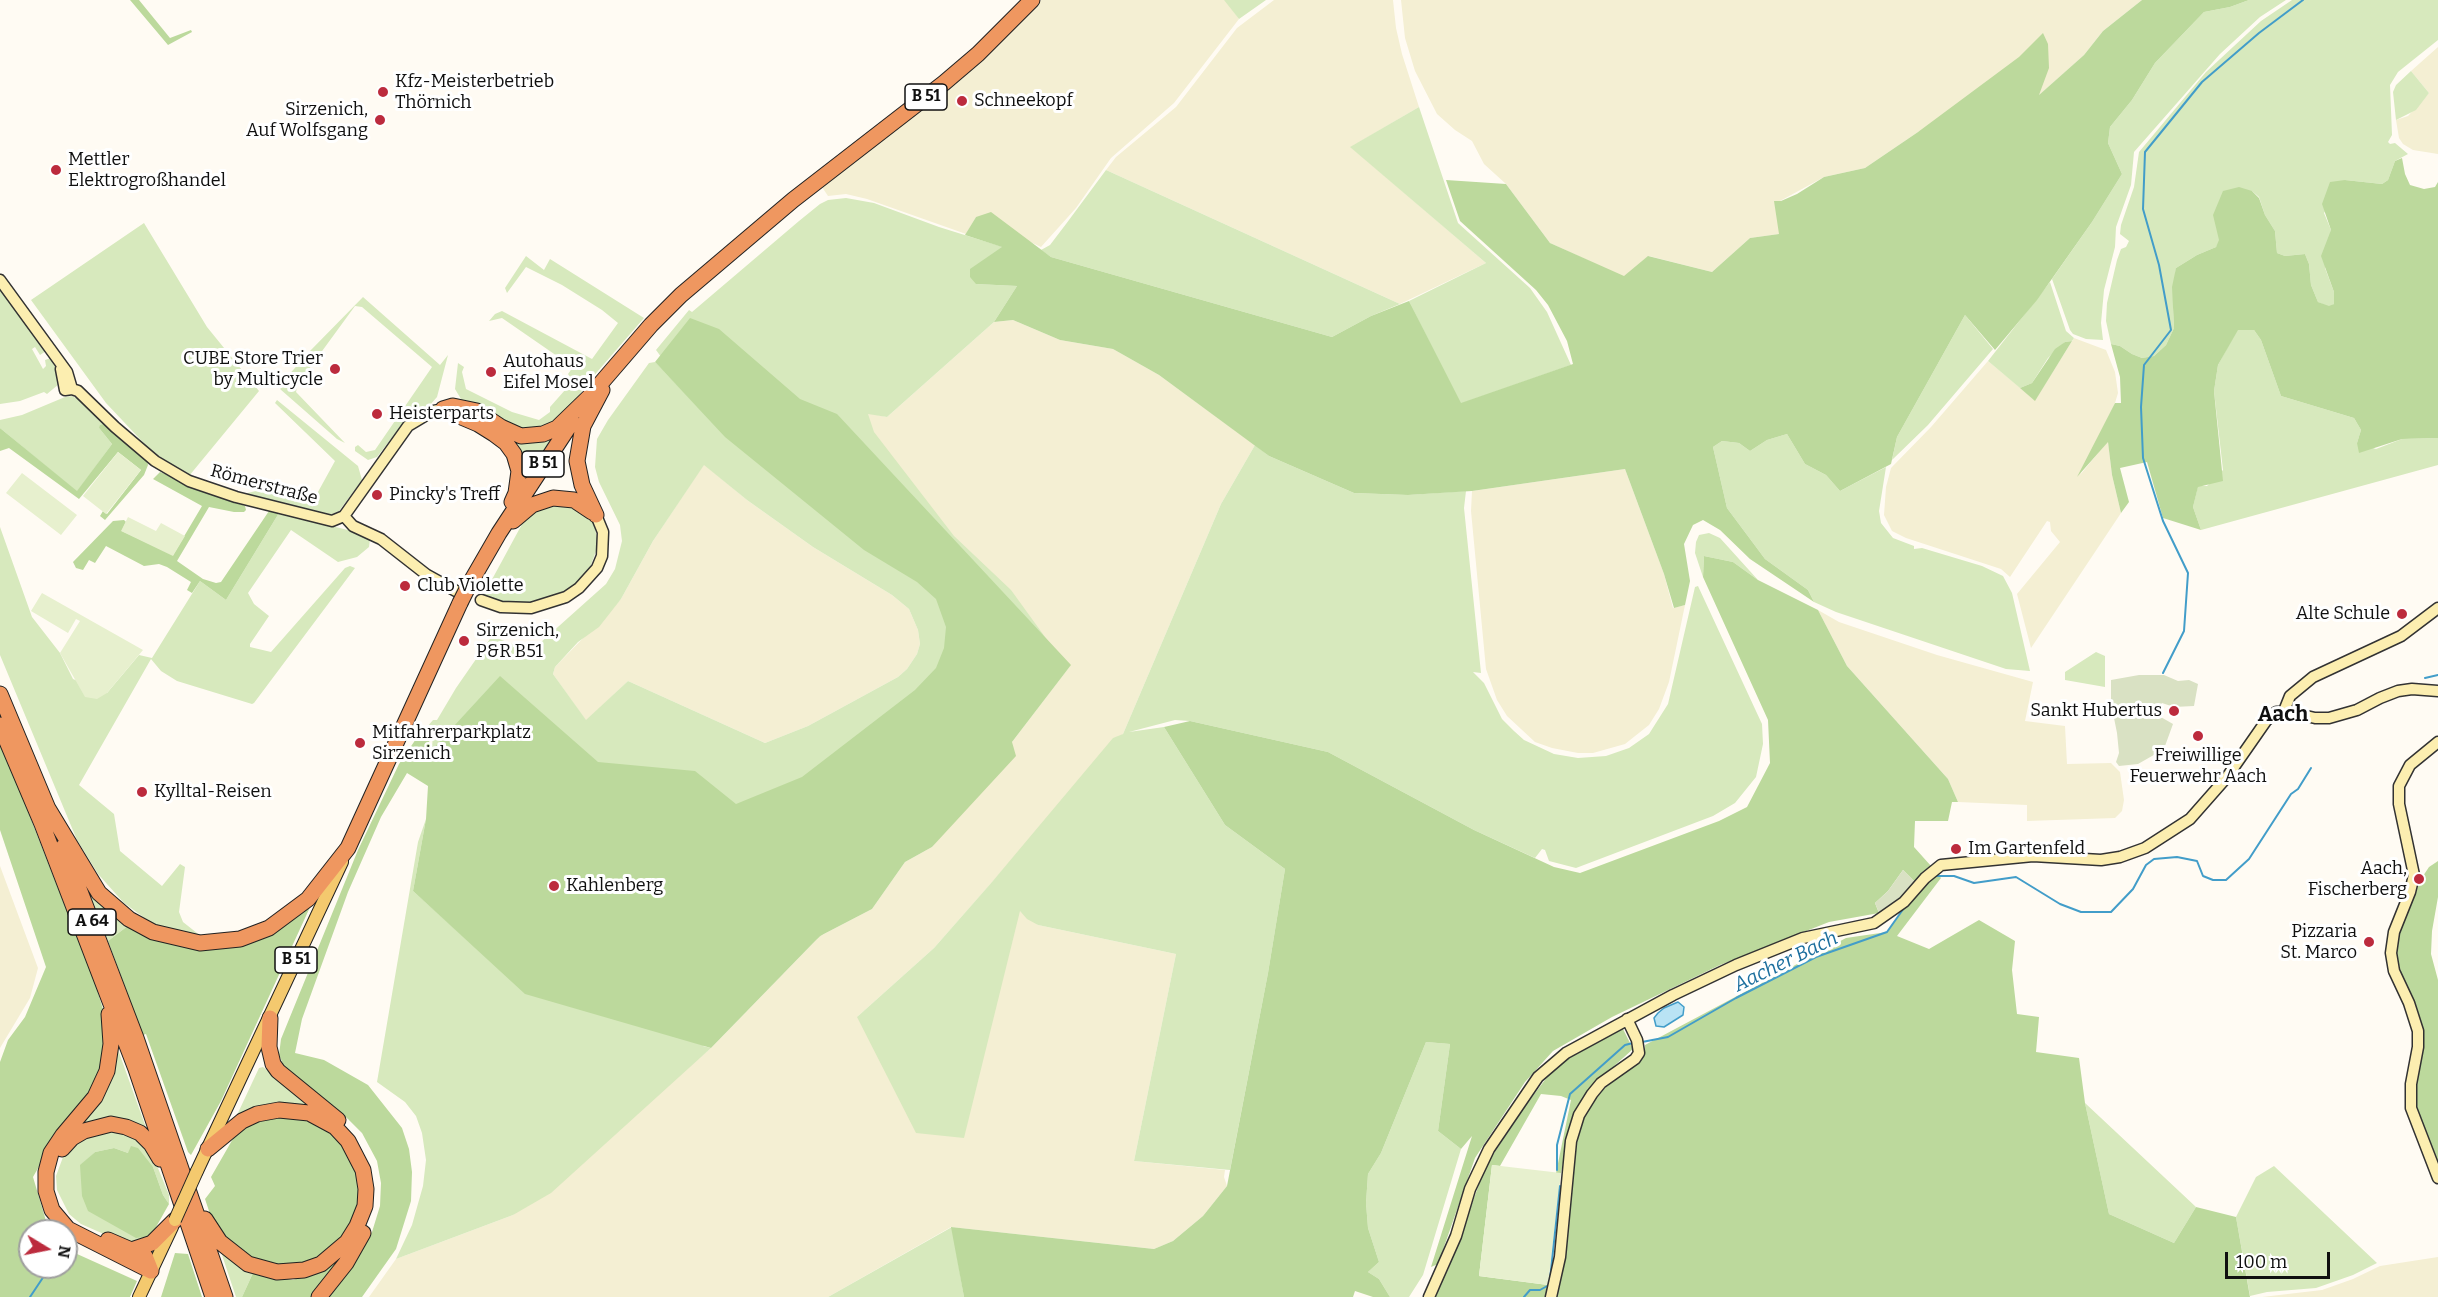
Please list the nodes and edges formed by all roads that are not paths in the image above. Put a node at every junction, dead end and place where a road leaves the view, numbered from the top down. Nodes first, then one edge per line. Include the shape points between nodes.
1 (1032, 0) edge
2 (0, 280) edge
3 (615, 367) junction
4 (589, 397) junction
5 (443, 410) junction
6 (596, 515) junction
7 (344, 516) junction
8 (500, 532) junction
9 (462, 593) junction
10 (481, 600) dead end
11 (2438, 608) edge
12 (2438, 691) edge
13 (0, 694) edge
14 (2284, 711) junction
15 (0, 725) edge
16 (2438, 742) edge
17 (47, 807) junction
18 (348, 848) junction
19 (103, 982) junction
20 (270, 1018) junction
21 (1627, 1019) junction
22 (208, 1149) junction
23 (2438, 1178) edge
24 (193, 1200) junction
25 (181, 1219) junction
26 (131, 1250) junction
27 (151, 1271) junction
28 (139, 1297) edge
29 (213, 1297) edge
30 (225, 1297) edge
31 (319, 1297) edge
32 (1429, 1297) edge
33 (1551, 1297) edge

1 - 3 highway, B 51 via 944,83 728,253 681,295
2 - 7 main road, Römerstraße via 70,378 68,390 78,391 155,461 189,481 236,497 332,520
3 - 4 highway, B 51
3 - 6 highway via 579,437 579,472 586,499
4 - 5 highway via 557,428 532,437 511,432 477,411 453,406
4 - 8 highway, B 51
5 - 7 main road via 423,416 402,432
5 - 8 highway via 478,424 506,443 518,461 516,493
6 - 8 highway via 574,500 544,499
6 - 10 main road via 603,532 602,556 579,588 547,605 531,608 501,607
7 - 9 main road via 350,524 381,539 427,575
8 - 9 highway, B 51
9 - 18 highway, B 51
11 - 14 main road via 2401,636 2313,677 2290,696
12 - 14 main road via 2412,689 2394,693 2329,718
13 - 17 highway, A 64
14 - 21 main road via 2270,717 2232,771 2190,819 2154,843 2101,860 2033,856 1948,863 1929,873 1904,902 1874,923 1803,938 1709,977
15 - 19 highway, A 64
16 - 23 main road via 2410,765 2398,792 2414,875 2394,932 2391,953 2394,971 2418,1031 2411,1108
17 - 18 highway via 99,893 111,904 153,932 201,943 240,939 269,928 308,899
17 - 24 highway, A 64
18 - 20 main road, B 51
19 - 25 highway, A 64
19 - 27 highway via 111,1036 107,1071 95,1097 51,1153 46,1191 52,1210 68,1229
20 - 22 main road, B 51
20 - 31 highway via 273,1064 354,1135 372,1173 374,1191 368,1224 346,1263
21 - 32 main road via 1566,1053 1538,1077 1479,1167 1456,1236
21 - 33 main road via 1638,1044 1635,1059 1601,1083 1574,1128 1568,1153 1560,1257
22 - 24 highway via 257,1114 279,1110 309,1113 335,1127 357,1155 366,1189 365,1206 357,1226 336,1254 321,1264 290,1272 263,1269 234,1255 220,1242
22 - 25 main road, B 51, bridge
24 - 30 highway, A 64
25 - 26 highway via 152,1243
25 - 26 highway via 158,1153 144,1137 130,1128 111,1124 84,1131 68,1142 58,1157 53,1177 57,1199 65,1214 81,1228
25 - 27 main road, B 51
25 - 29 highway, A 64
26 - 27 highway via 147,1259
27 - 28 main road, B 51

